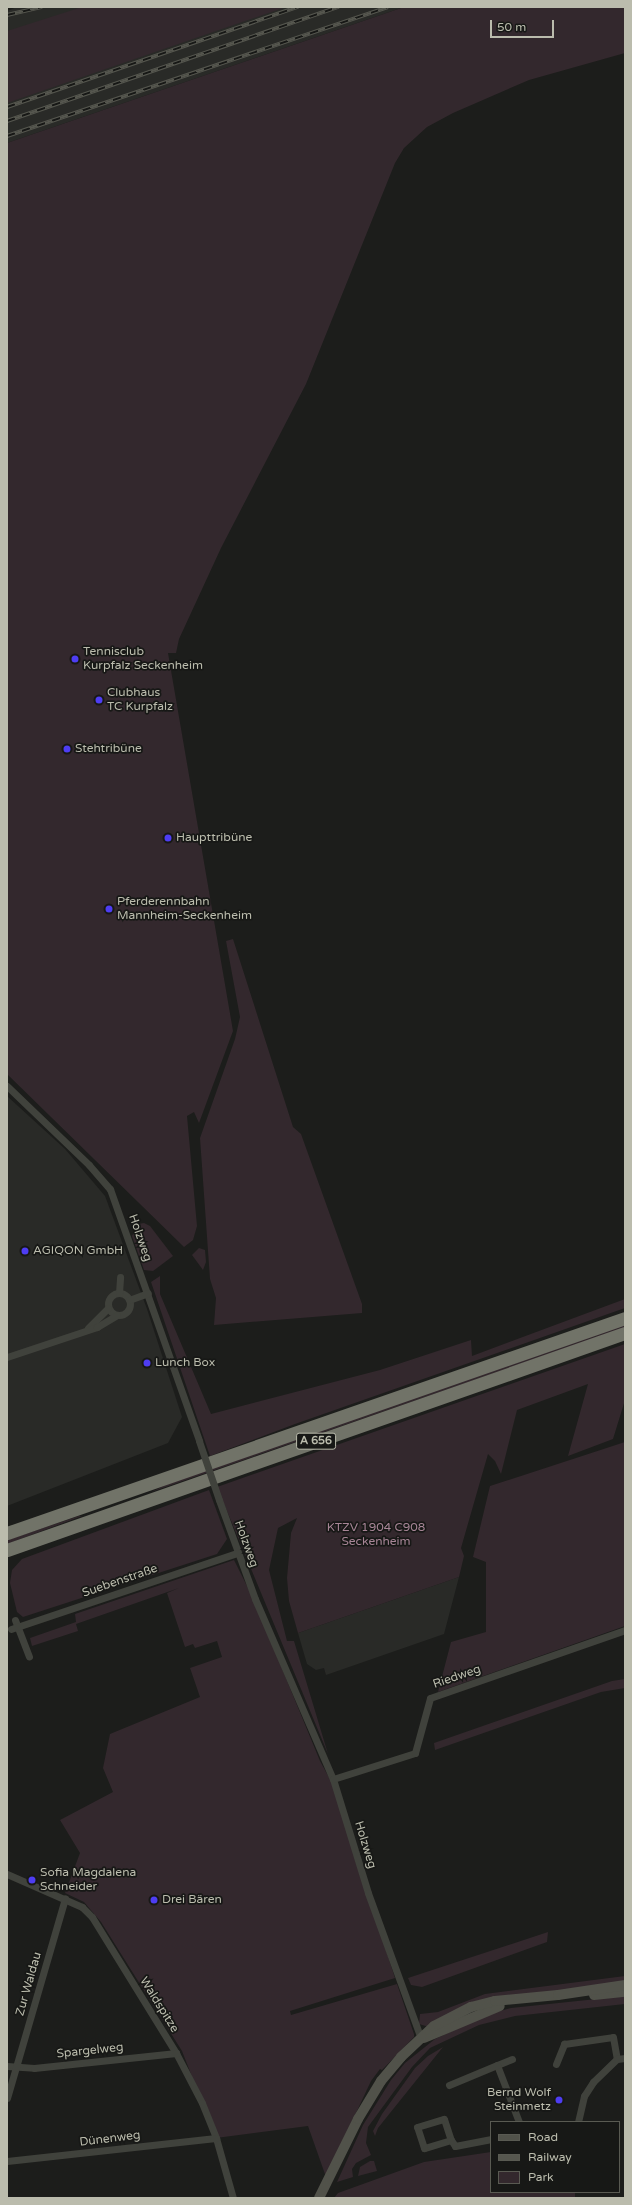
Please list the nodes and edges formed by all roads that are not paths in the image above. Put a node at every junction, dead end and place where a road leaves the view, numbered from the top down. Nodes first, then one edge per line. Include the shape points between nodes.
1 (7, 1086) edge
2 (120, 1277) dead end
3 (119, 1293) junction
4 (148, 1293) junction
5 (129, 1300) junction
6 (108, 1308) junction
7 (117, 1315) junction
8 (625, 1318) edge
9 (88, 1328) junction
10 (625, 1333) edge
11 (7, 1356) edge
12 (7, 1533) edge
13 (7, 1550) edge
14 (236, 1553) junction
15 (15, 1620) dead end
16 (14, 1628) junction
17 (625, 1630) edge
18 (29, 1656) dead end
19 (333, 1779) junction
20 (7, 1874) edge
21 (65, 1898) junction
22 (625, 1985) edge
23 (625, 1992) edge
24 (558, 1995) junction
25 (421, 2039) junction
26 (176, 2054) junction
27 (625, 2058) edge
28 (512, 2059) dead end
29 (617, 2060) junction
30 (556, 2064) dead end
31 (497, 2065) junction
32 (7, 2066) edge
33 (16, 2068) junction
34 (449, 2085) dead end
35 (7, 2098) edge
36 (519, 2121) edge
37 (578, 2121) edge
38 (216, 2138) junction
39 (490, 2139) edge
40 (451, 2140) junction
41 (7, 2161) edge
42 (233, 2198) edge
43 (319, 2198) edge

1 - 4 street, Holzweg via 89,1165 110,1189
2 - 3 street
3 - 5 street
3 - 6 street via 112,1296
4 - 5 street
4 - 14 street, Holzweg, bridge
5 - 7 street via 128,1312
6 - 7 street
6 - 9 street
7 - 9 street via 97,1327
8 - 12 highway, A 656
9 - 11 street
10 - 13 highway, A 656
14 - 16 street, Suebenstraße
14 - 19 street, Holzweg
15 - 16 street
16 - 18 street
17 - 19 street, Riedweg via 430,1698 415,1753
19 - 25 street, Holzweg via 368,1893
20 - 21 street, Waldspitze
21 - 26 street, Waldspitze via 82,1907 92,1917
21 - 33 street, Zur Waldau
22 - 24 main road
23 - 24 main road
24 - 25 main road via 521,2000 474,2015
25 - 43 main road via 381,2081 358,2119
26 - 33 street, Spargelweg
26 - 38 street, Waldspitze via 202,2103
27 - 29 street
28 - 31 street
29 - 30 street via 613,2036 564,2044
29 - 37 street via 592,2082 584,2096
31 - 34 street
31 - 36 street
32 - 33 street, Spargelweg
33 - 35 street, Zur Waldau
38 - 41 street, Dünenweg
38 - 42 street, Waldspitze
39 - 40 street via 455,2146
40 - 40 street via 444,2119 417,2127 424,2148

